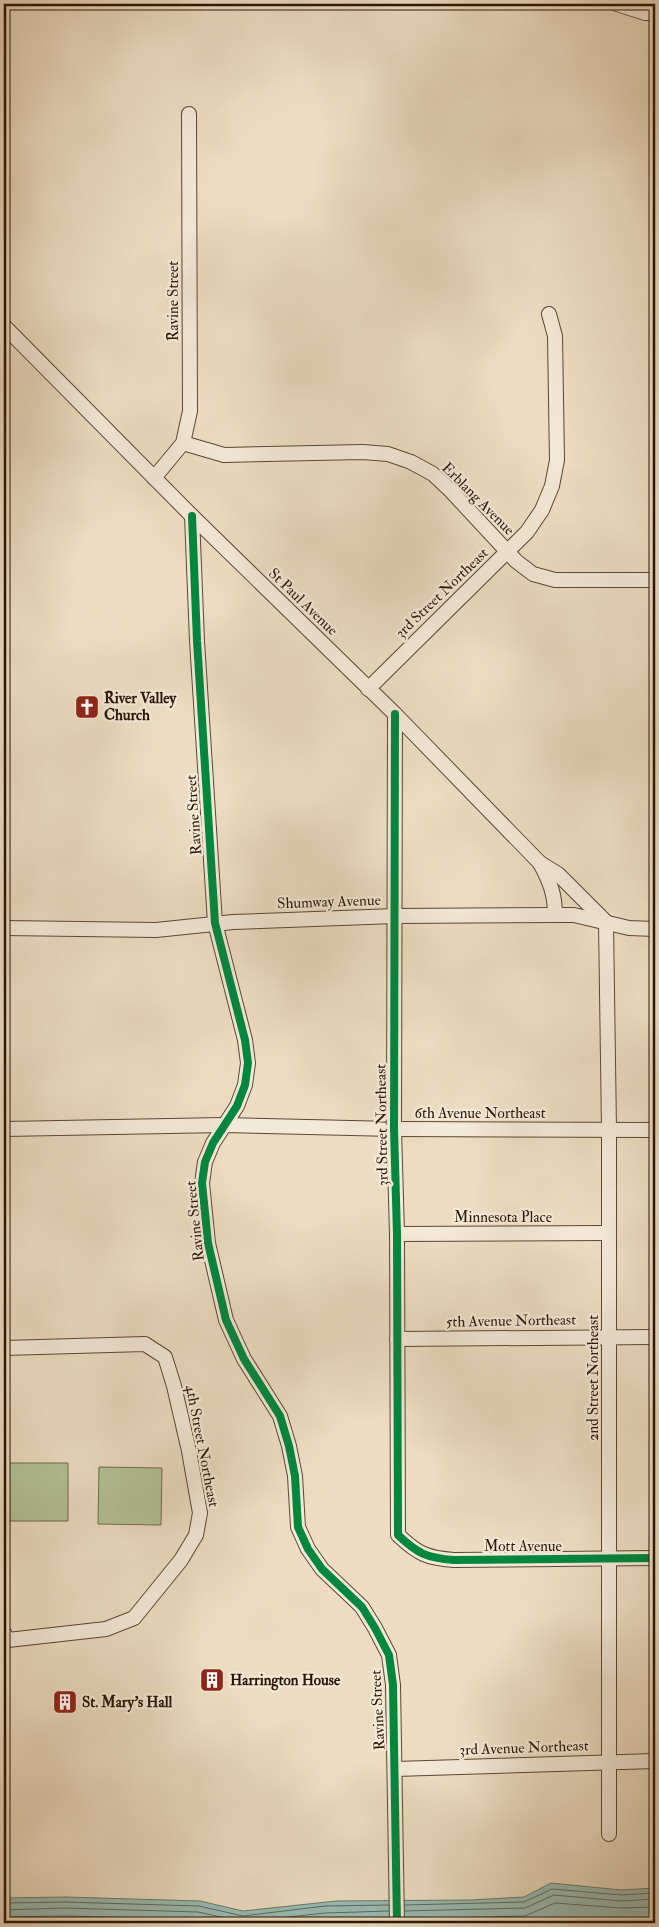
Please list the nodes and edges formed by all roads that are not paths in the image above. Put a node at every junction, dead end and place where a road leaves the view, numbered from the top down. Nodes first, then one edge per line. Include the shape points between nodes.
1 (616, 4) edge
2 (655, 14) edge
3 (189, 114) dead end
4 (549, 314) dead end
5 (4, 326) edge
6 (183, 442) junction
7 (154, 478) junction
8 (192, 516) junction
9 (508, 551) junction
10 (655, 580) edge
11 (368, 688) junction
12 (394, 714) junction
13 (540, 863) junction
14 (555, 915) junction
15 (394, 916) junction
16 (606, 922) junction
17 (215, 923) junction
18 (4, 928) edge
19 (655, 929) edge
20 (224, 1125) junction
21 (4, 1129) edge
22 (394, 1129) junction
23 (609, 1130) junction
24 (655, 1130) edge
25 (608, 1232) junction
26 (397, 1234) junction
27 (610, 1337) junction
28 (655, 1337) edge
29 (397, 1339) junction
30 (4, 1348) edge
31 (398, 1535) joint
32 (655, 1558) edge
33 (611, 1560) junction
34 (4, 1633) edge
35 (655, 1761) edge
36 (609, 1762) junction
37 (394, 1769) junction
38 (609, 1834) dead end
39 (397, 1923) edge

1 - 2 street
3 - 6 street, Ravine Street via 190,411
4 - 9 street, 3rd Street Northeast via 555,336 557,460 552,486 542,510
5 - 7 street, St Paul Avenue
6 - 7 street, Ravine Street
6 - 9 street, Erblang Avenue via 224,454 388,454 411,462 439,480
7 - 8 street, St Paul Avenue
8 - 11 street, St Paul Avenue
8 - 17 street, Ravine Street
9 - 10 street, Erblang Avenue via 524,568 544,578
9 - 11 street, 3rd Street Northeast
11 - 12 street, St Paul Avenue
12 - 13 street, St Paul Avenue
12 - 15 street, 3rd Street Northeast
13 - 14 street, St Paul Avenue via 555,897
13 - 16 street via 558,874
14 - 15 street, Shumway Avenue
14 - 16 street, Shumway Avenue
15 - 17 street, Shumway Avenue
15 - 22 street, 3rd Street Northeast
16 - 19 street, Shumway Avenue via 629,928
16 - 23 street, 2nd Street Northeast
17 - 18 street, Shumway Avenue via 156,930
17 - 20 street, Ravine Street via 248,1063 245,1085
20 - 21 street, 6th Avenue Northeast
20 - 22 street, 6th Avenue Northeast
20 - 37 street, Ravine Street via 205,1162 202,1183 208,1243 226,1320 244,1359 280,1416 295,1476 298,1527 308,1549 322,1569 362,1607 389,1655 393,1685
22 - 23 street, 6th Avenue Northeast
22 - 26 street, 3rd Street Northeast
23 - 24 street, 6th Avenue Northeast
23 - 25 street, 2nd Street Northeast
25 - 26 street, Minnesota Place
25 - 27 street, 2nd Street Northeast
26 - 29 street, 3rd Street Northeast
27 - 28 street, 5th Avenue Northeast
27 - 29 street, 5th Avenue Northeast
27 - 33 street, 2nd Street Northeast
29 - 31 street, 3rd Street Northeast
30 - 34 street, 4th Street Northeast via 145,1344 164,1357 174,1386 200,1513 196,1535 134,1618 106,1629 8,1640
31 - 33 street, Mott Avenue via 410,1547 431,1558
32 - 33 street, Mott Avenue
33 - 36 street, 2nd Street Northeast
35 - 36 street, 3rd Avenue Northeast
36 - 37 street, 3rd Avenue Northeast
36 - 38 street, 2nd Street Northeast
37 - 39 street

